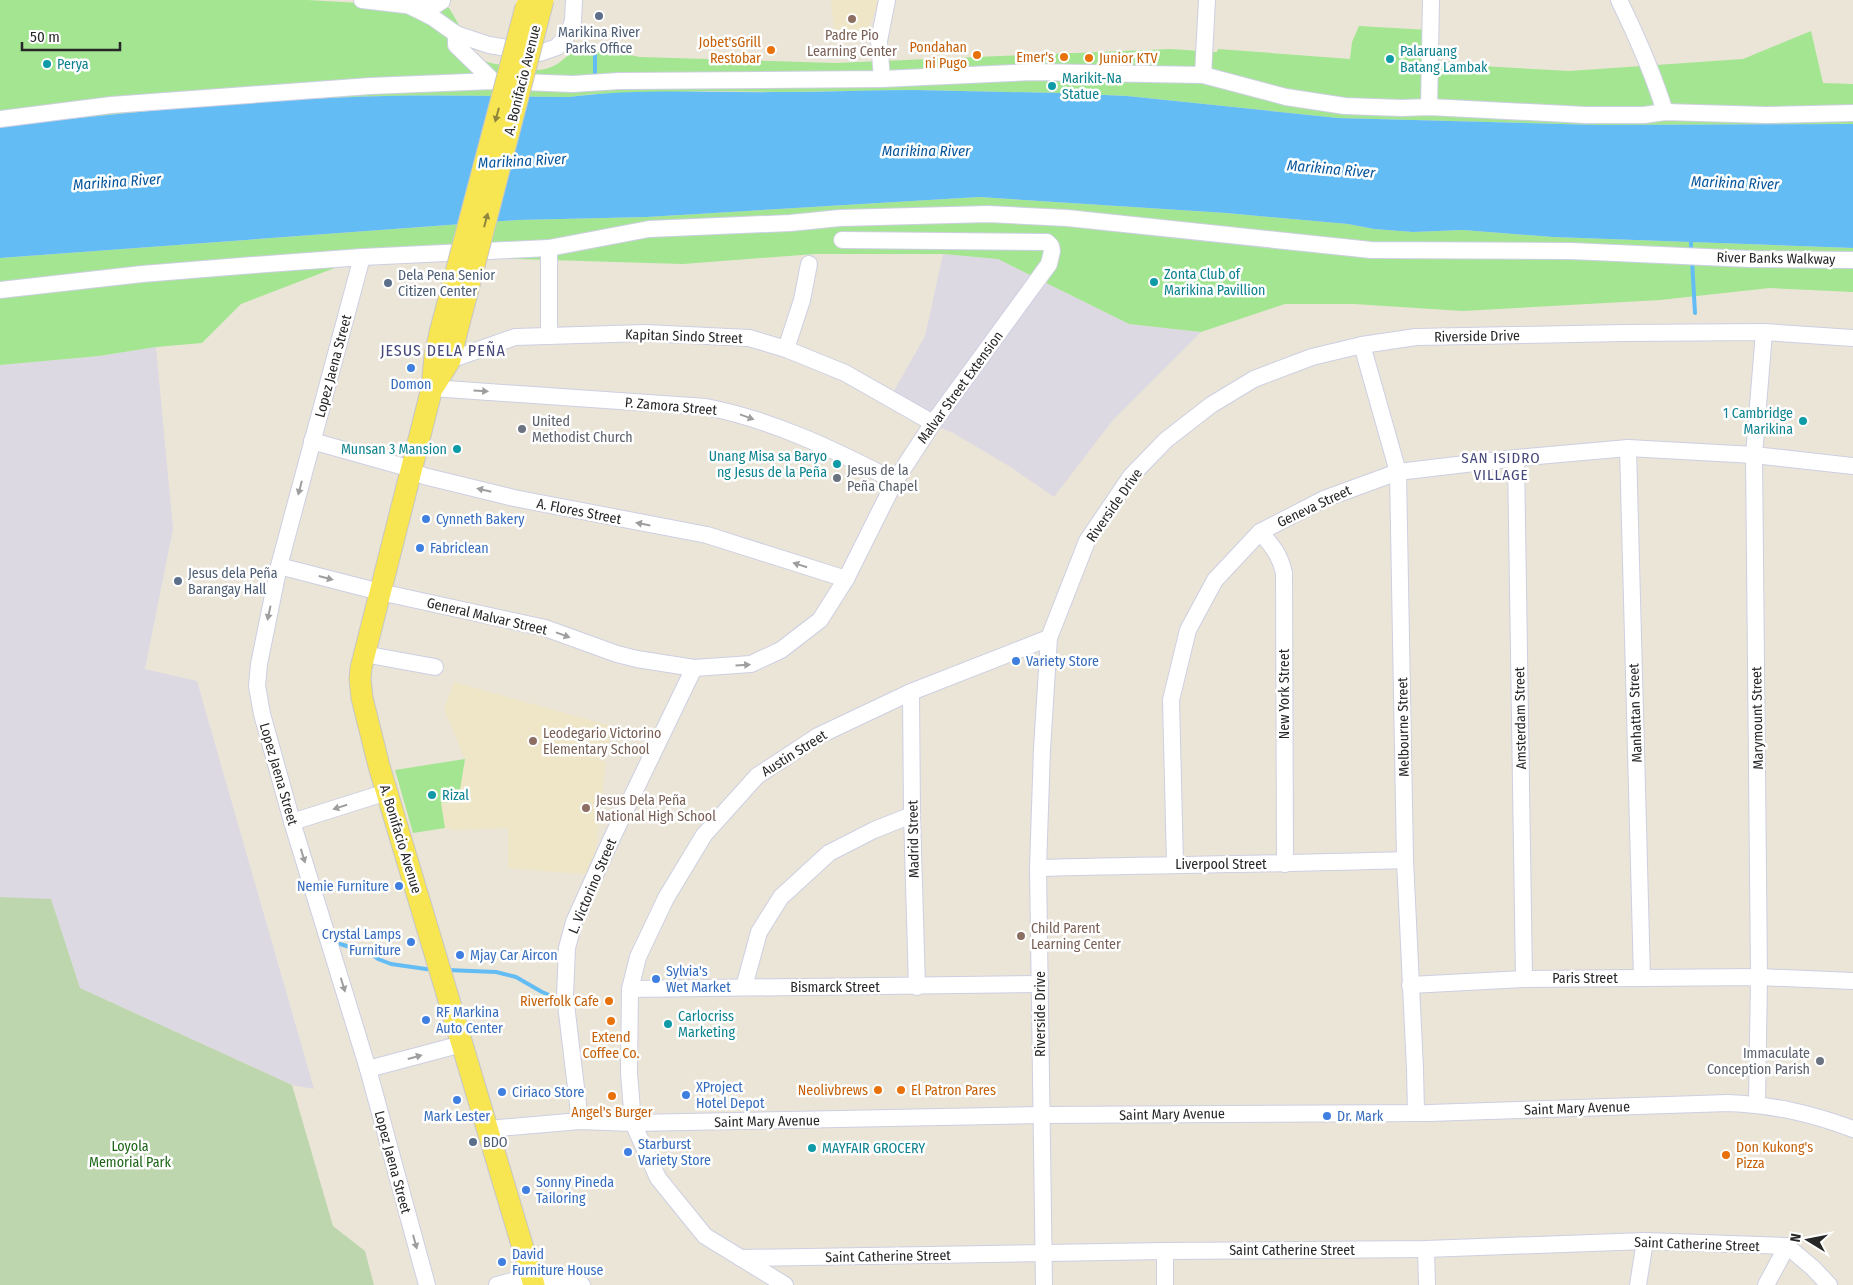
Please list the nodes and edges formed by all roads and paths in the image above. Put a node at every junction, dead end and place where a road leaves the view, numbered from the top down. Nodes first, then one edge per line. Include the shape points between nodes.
1 (362, 0) edge
2 (528, 0) edge
3 (543, 0) edge
4 (574, 0) edge
5 (887, 0) edge
6 (1207, 0) edge
7 (1431, 0) edge
8 (1619, 0) edge
9 (442, 1) edge
10 (408, 5) junction
11 (456, 34) junction
12 (520, 51) junction
13 (1203, 75) junction
14 (882, 79) junction
15 (493, 81) junction
16 (513, 82) junction
17 (1429, 107) junction
18 (1665, 112) junction
19 (1848, 113) edge
20 (0, 119) edge
21 (842, 240) dead end
22 (549, 248) junction
23 (362, 257) junction
24 (1853, 260) edge
25 (809, 264) dead end
26 (0, 290) edge
27 (1764, 332) junction
28 (448, 334) junction
29 (549, 335) junction
30 (1853, 338) edge
31 (1362, 345) junction
32 (786, 349) junction
33 (450, 360) junction
34 (432, 388) junction
35 (933, 423) junction
36 (312, 441) junction
37 (1628, 448) junction
38 (1754, 456) junction
39 (1516, 458) junction
40 (1853, 466) edge
41 (411, 471) junction
42 (1398, 472) junction
43 (895, 481) junction
44 (1260, 532) junction
45 (279, 566) junction
46 (846, 579) junction
47 (380, 592) junction
48 (1049, 638) junction
49 (364, 654) junction
50 (435, 667) dead end
51 (694, 668) junction
52 (910, 692) junction
53 (387, 792) junction
54 (912, 815) junction
55 (292, 822) junction
56 (1405, 860) junction
57 (1175, 864) junction
58 (1285, 864) junction
59 (1038, 868) junction
60 (1759, 977) junction
61 (1642, 978) junction
62 (1524, 979) junction
63 (1853, 981) edge
64 (1040, 984) junction
65 (1410, 985) junction
66 (744, 987) junction
67 (917, 987) junction
68 (630, 989) junction
69 (462, 1044) junction
70 (368, 1070) junction
71 (1757, 1104) junction
72 (1416, 1113) junction
73 (1041, 1115) junction
74 (580, 1121) junction
75 (633, 1124) junction
76 (1853, 1129) edge
77 (488, 1130) junction
78 (1644, 1241) junction
79 (1787, 1246) junction
80 (1426, 1249) junction
81 (1164, 1251) junction
82 (1043, 1254) junction
83 (741, 1258) junction
84 (533, 1280) edge
85 (427, 1285) edge
86 (498, 1285) edge
87 (582, 1285) edge
88 (785, 1285) edge
89 (1044, 1285) edge
90 (1165, 1285) edge
91 (1427, 1285) edge
92 (1638, 1285) edge
93 (1766, 1285) edge
94 (1829, 1285) edge

1 - 10 street
2 -> 28 main road, A. Bonifacio Avenue, bridge
28 -> 3 main road, A. Bonifacio Avenue, bridge
4 - 12 street via 573,21 557,47 540,53
5 - 14 street via 879,42
6 - 13 street
7 - 17 street
8 - 18 street via 1640,43
9 - 10 street via 431,8
9 - 11 street via 446,18
10 - 11 street
11 - 12 street
11 - 15 street via 456,45
12 - 16 street
13 - 14 street via 1032,72
13 - 17 street via 1286,97 1335,105
14 - 16 street
15 - 16 street
15 - 20 street via 370,86 149,102
17 - 18 street via 1586,115
18 - 19 street
21 - 35 street, Malvar Street Extension via 1047,242 1051,246 1049,264
22 - 23 street, River Banks Walkway
22 - 24 street, River Banks Walkway via 649,229 840,218 988,214 1068,218 1371,250 1571,251
22 - 29 street
23 - 26 street, River Banks Walkway via 142,274
23 - 36 street, Lopez Jaena Street
25 - 32 street via 802,300
27 - 30 street, Riverside Drive
27 - 31 street, Riverside Drive via 1416,337
27 - 38 street, Marymount Street
28 - 33 main road, A. Bonifacio Avenue
28 - 34 main road, A. Bonifacio Avenue via 435,355
29 - 32 street, Kapitan Sindo Street via 715,335 749,338
29 - 33 street, Kapitan Sindo Street via 515,337
31 - 42 street, Melbourne Street
31 - 48 street, Riverside Drive via 1312,357 1254,379 1211,405 1166,440 1131,476 1087,541
32 - 35 street, Kapitan Sindo Street via 845,373
33 - 34 main road, A. Bonifacio Avenue
34 - 41 main road, A. Bonifacio Avenue
34 -> 43 street, P. Zamora Street via 706,407 740,414 843,453
35 - 43 street, Malvar Street Extension
36 - 41 street, A. Flores Street
36 -> 45 street, Lopez Jaena Street
37 - 38 street, Geneva Street
37 - 39 street, Geneva Street
37 - 61 street, Manhattan Street
38 - 40 street, Geneva Street
38 - 60 street, Marymount Street
39 - 42 street, Geneva Street
39 - 62 street, Amsterdam Street
46 -> 41 street, A. Flores Street via 707,535 514,498
41 - 47 main road, A. Bonifacio Avenue
42 - 44 street, Geneva Street via 1324,498
42 - 56 street, Melbourne Street
43 - 46 street, Malvar Street Extension
44 - 57 street, Geneva Street via 1215,580 1188,630 1171,700
44 - 58 street, New York Street via 1273,546 1284,573
45 -> 47 street, General Malvar Street
45 -> 55 street, Lopez Jaena Street via 258,664 257,686
51 -> 46 street, Malvar Street Extension via 751,664 781,650 820,620
47 - 49 main road, A. Bonifacio Avenue
47 -> 51 street, General Malvar Street via 545,628 617,654
48 - 52 street, Austin Street
48 - 59 street, Riverside Drive
49 - 50 street
49 - 53 main road, A. Bonifacio Avenue via 361,692
51 - 74 street, L. Victorino Street via 606,851 574,922 567,948 565,996
52 - 54 street, Madrid Street
52 - 68 street, Austin Street via 818,736 757,776 704,835 666,898 638,957
53 -> 55 street
53 - 69 main road, A. Bonifacio Avenue
54 - 66 street via 829,853 781,897 759,932
54 - 67 street, Madrid Street
55 -> 70 street, Lopez Jaena Street
56 - 58 street, Liverpool Street
56 - 65 street, Melbourne Street
57 - 58 street, Liverpool Street
57 - 59 street, Liverpool Street
59 - 64 street, Riverside Drive
60 - 61 street, Paris Street
60 - 63 street, Paris Street
60 - 71 street, Marymount Street
61 - 62 street, Paris Street
62 - 65 street, Paris Street
64 - 67 street, Bismarck Street
64 - 73 street, Riverside Drive
65 - 72 street, Melbourne Street
66 - 67 street, Bismarck Street
66 - 68 street, Bismarck Street
68 - 75 street, Austin Street via 629,1073
70 -> 69 street
69 - 77 main road, A. Bonifacio Avenue
70 -> 85 street, Lopez Jaena Street
71 - 72 street, Saint Mary Avenue
71 - 76 street, Saint Mary Avenue via 1803,1112
72 - 73 street, Saint Mary Avenue
73 - 75 street, Saint Mary Avenue
73 - 82 street, Riverside Drive
74 - 75 street, Saint Mary Avenue
74 - 77 street, Saint Mary Avenue
75 - 83 street via 658,1178 705,1236
77 - 84 main road, A. Bonifacio Avenue
78 - 79 street, Saint Catherine Street
78 - 80 street, Saint Catherine Street
78 - 92 street
79 - 93 street
79 - 94 street
80 - 81 street, Saint Catherine Street
80 - 91 street
81 - 82 street, Saint Catherine Street
81 - 90 street
82 - 83 street, Saint Catherine Street
82 - 89 street, Riverside Drive
83 - 88 street
84 - 86 street
84 - 87 street

